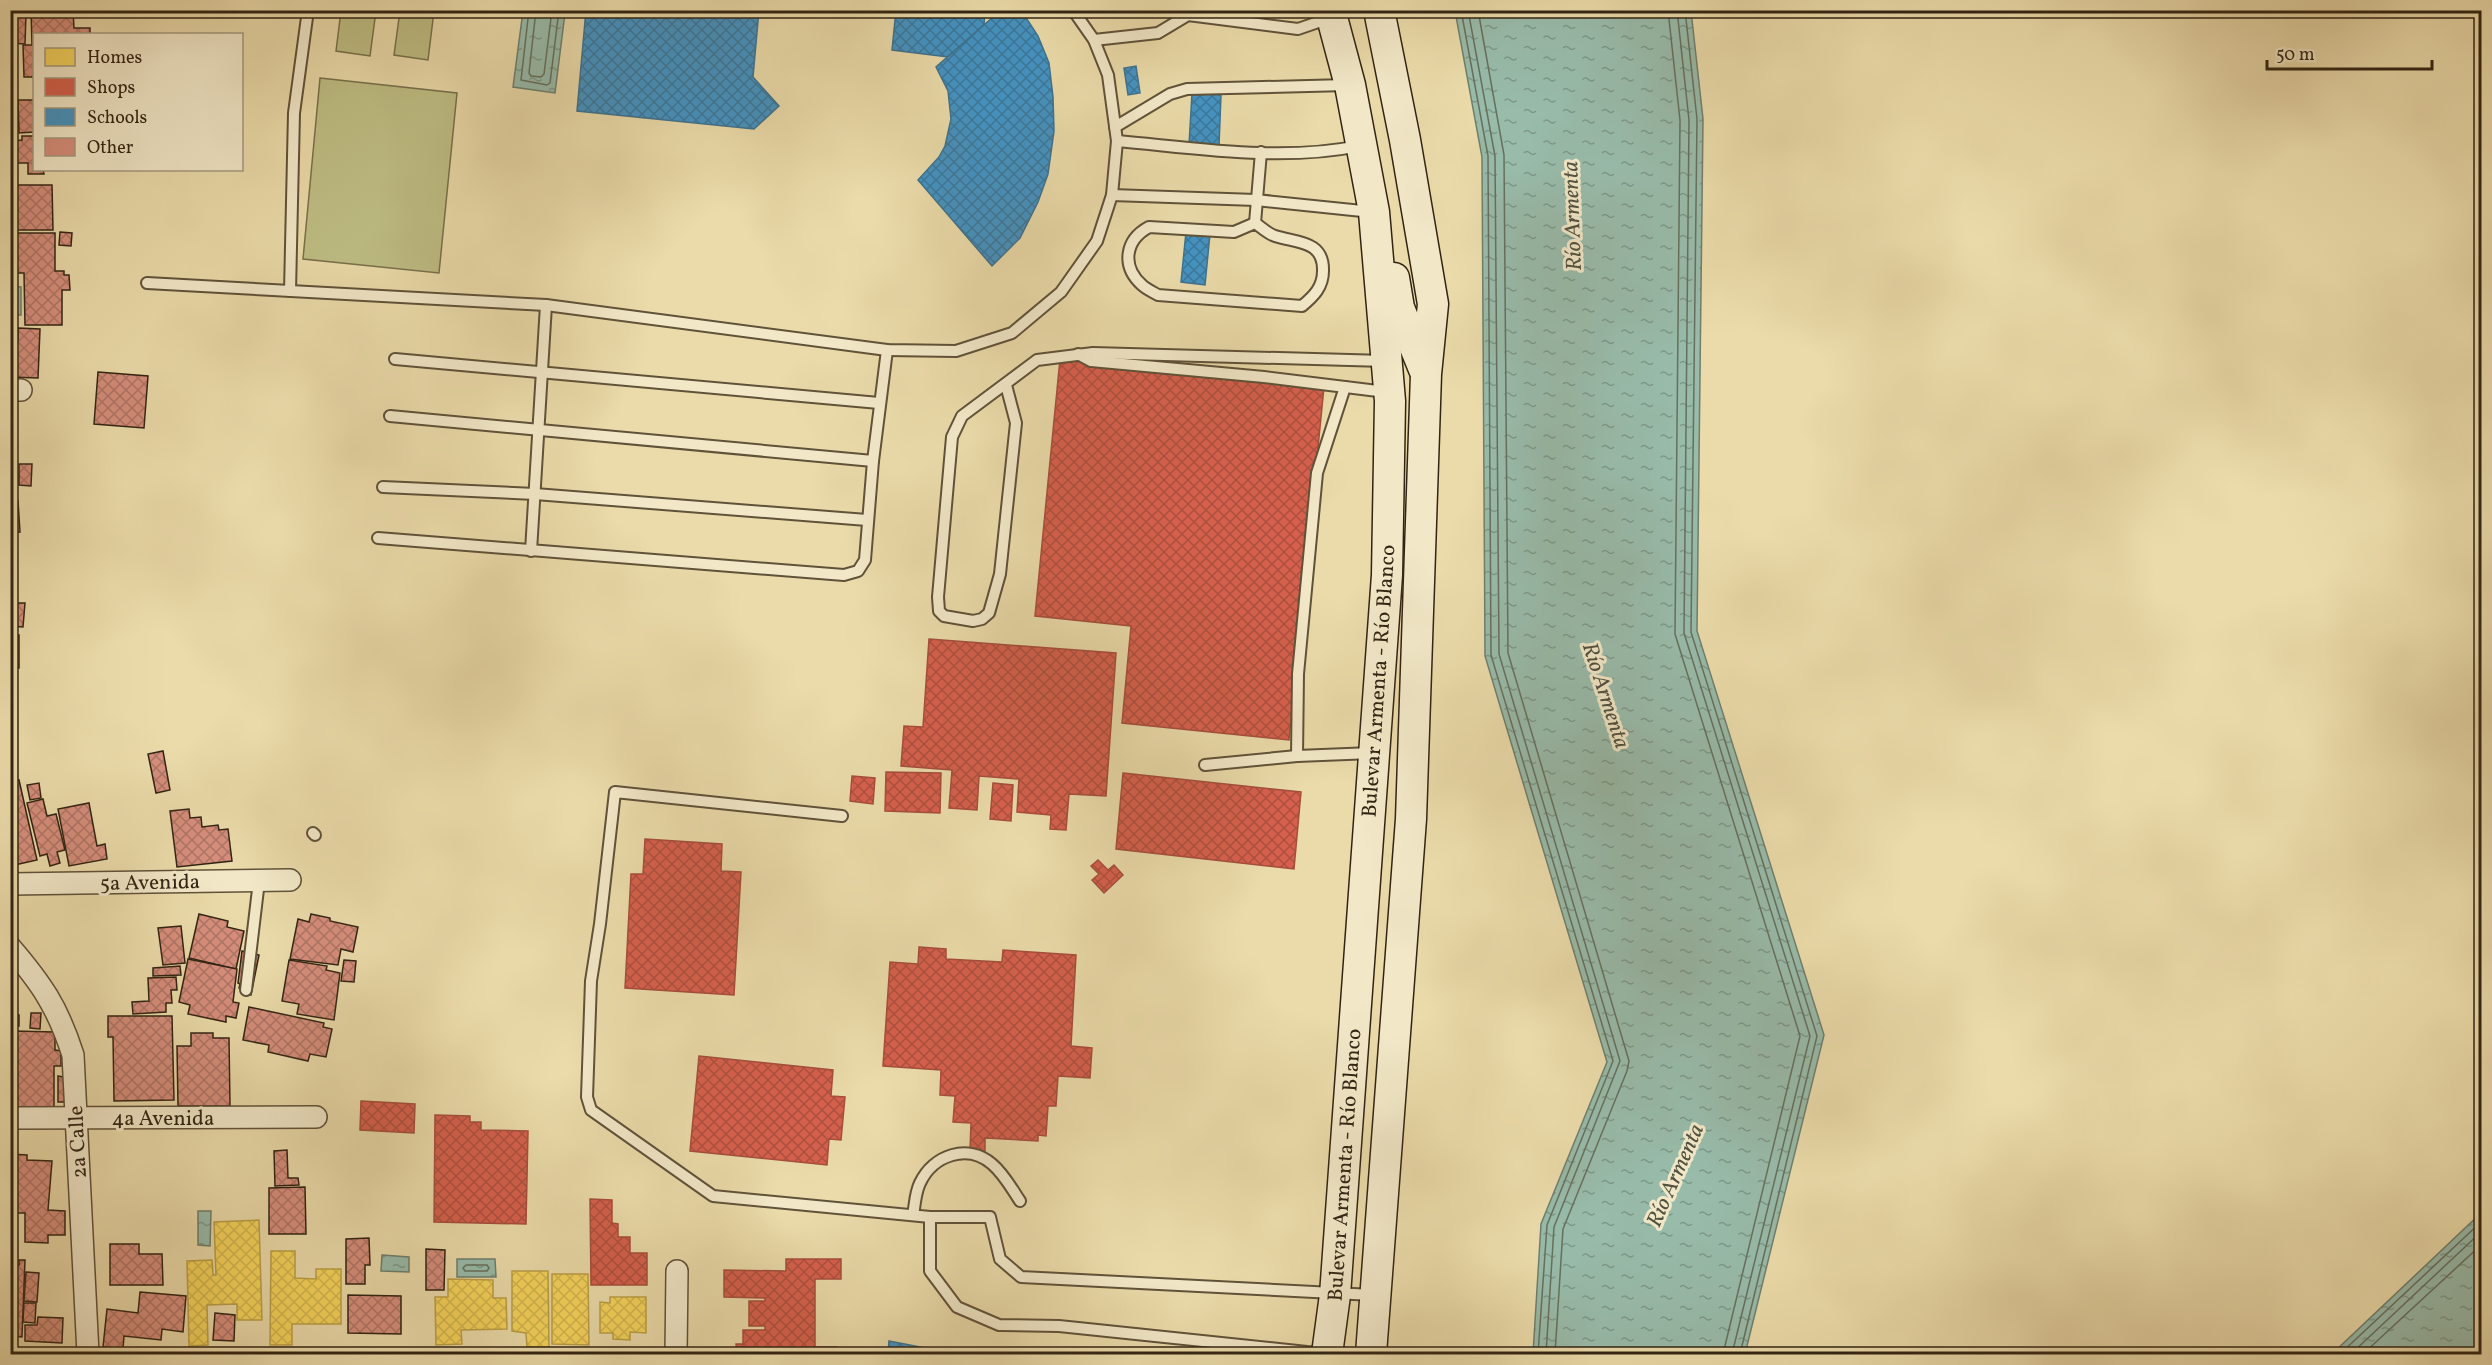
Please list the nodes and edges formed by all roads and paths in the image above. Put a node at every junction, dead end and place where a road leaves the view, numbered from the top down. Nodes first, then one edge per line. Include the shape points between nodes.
1 (308, 10) edge
2 (1073, 10) edge
3 (1380, 10) edge
4 (1332, 14) edge
5 (1094, 40) junction
6 (1350, 85) junction
7 (1356, 116) junction
8 (1115, 127) junction
9 (1117, 141) junction
10 (1362, 146) junction
11 (1261, 152) junction
12 (1112, 195) junction
13 (1256, 200) junction
14 (1374, 212) junction
15 (1255, 223) junction
16 (147, 283) dead end
17 (290, 291) junction
18 (546, 305) junction
19 (887, 350) junction
20 (1078, 353) junction
21 (395, 359) dead end
22 (1385, 361) junction
23 (542, 372) junction
24 (1426, 374) junction
25 (1006, 385) junction
26 (1346, 387) junction
27 (1389, 392) junction
28 (879, 403) junction
29 (390, 416) dead end
30 (539, 430) junction
31 (873, 461) junction
32 (383, 487) dead end
33 (535, 494) junction
34 (867, 520) junction
35 (378, 538) dead end
36 (531, 550) junction
37 (1374, 753) junction
38 (1297, 756) junction
39 (1205, 765) dead end
40 (842, 816) dead end
41 (1366, 869) junction
42 (290, 880) dead end
43 (259, 881) junction
44 (10, 884) edge
45 (10, 947) edge
46 (246, 990) dead end
47 (316, 1117) dead end
48 (10, 1118) edge
49 (75, 1118) junction
50 (1387, 1154) junction
51 (1020, 1201) dead end
52 (913, 1215) junction
53 (930, 1216) junction
54 (676, 1271) dead end
55 (1335, 1294) junction
56 (1376, 1295) junction
57 (88, 1354) edge
58 (676, 1354) edge
59 (1336, 1354) edge
60 (1371, 1354) edge

1 - 17 lane via 294,113
2 - 5 lane
3 - 24 main road, Bulevar Armenta - Río Blanco via 1433,304
4 - 5 lane via 1298,29 1188,15 1158,33
4 - 6 main road, Bulevar Armenta - Río Blanco
5 - 8 lane via 1108,75
6 - 7 main road, Bulevar Armenta - Río Blanco
6 - 8 lane via 1187,89 1170,94
7 - 10 main road, Bulevar Armenta - Río Blanco
7 - 24 main road via 1369,129 1399,308
8 - 9 lane
9 - 11 lane
9 - 12 lane
10 - 11 lane via 1324,153
10 - 14 main road, Bulevar Armenta - Río Blanco
11 - 13 lane
12 - 13 lane
12 - 19 lane via 1097,241 1061,292 1012,333 956,351
13 - 14 lane
13 - 15 lane
14 - 22 main road, Bulevar Armenta - Río Blanco
15 - 15 lane via 1273,236 1313,246 1321,255 1323,280 1315,295 1302,306 1158,295 1132,273 1128,258 1131,244 1138,233 1149,227 1234,232
16 - 17 lane
17 - 18 lane
18 - 19 lane
18 - 23 lane
19 - 28 lane
20 - 22 lane
20 - 25 lane via 1037,360
20 - 26 lane via 1091,361
21 - 23 lane
22 - 27 main road, Bulevar Armenta - Río Blanco
23 - 28 lane
23 - 30 lane
24 - 50 main road, Bulevar Armenta - Río Blanco via 1411,819
25 - 25 lane via 1016,423 1000,574 992,604 989,614 982,619 944,616 939,611 938,597 952,437 962,416
26 - 27 lane
26 - 38 lane via 1317,473 1298,674
27 - 37 main road, Bulevar Armenta - Río Blanco via 1387,575
28 - 31 lane
29 - 30 lane
30 - 31 lane
30 - 33 lane
31 - 34 lane
32 - 33 lane
33 - 34 lane
33 - 36 lane
34 - 36 lane via 865,560 858,571 844,575
35 - 36 lane
37 - 38 lane
37 - 41 main road, Bulevar Armenta - Río Blanco
38 - 39 lane
40 - 52 lane via 615,792 591,981 587,1097 591,1110 713,1196
41 - 50 main road via 1378,874 1385,903 1372,1118 1376,1144
41 - 55 main road, Bulevar Armenta - Río Blanco
42 - 43 street, 5a Avenida
43 - 44 street, 5a Avenida
43 - 46 lane
45 - 49 street, 2a Calle via 38,979 62,1021 73,1055
47 - 49 street, 4a Avenida
48 - 49 street, 4a Avenida
49 - 57 street, 2a Calle
50 - 56 main road, Bulevar Armenta - Río Blanco
51 - 52 lane via 993,1164 976,1154 962,1152 933,1166 922,1178
52 - 53 lane
53 - 55 lane via 990,1217 1000,1259 1021,1277
53 - 59 lane via 930,1271 957,1307 999,1325 1059,1326
54 - 58 street
55 - 56 lane
55 - 59 main road, Bulevar Armenta - Río Blanco
56 - 60 main road, Bulevar Armenta - Río Blanco

